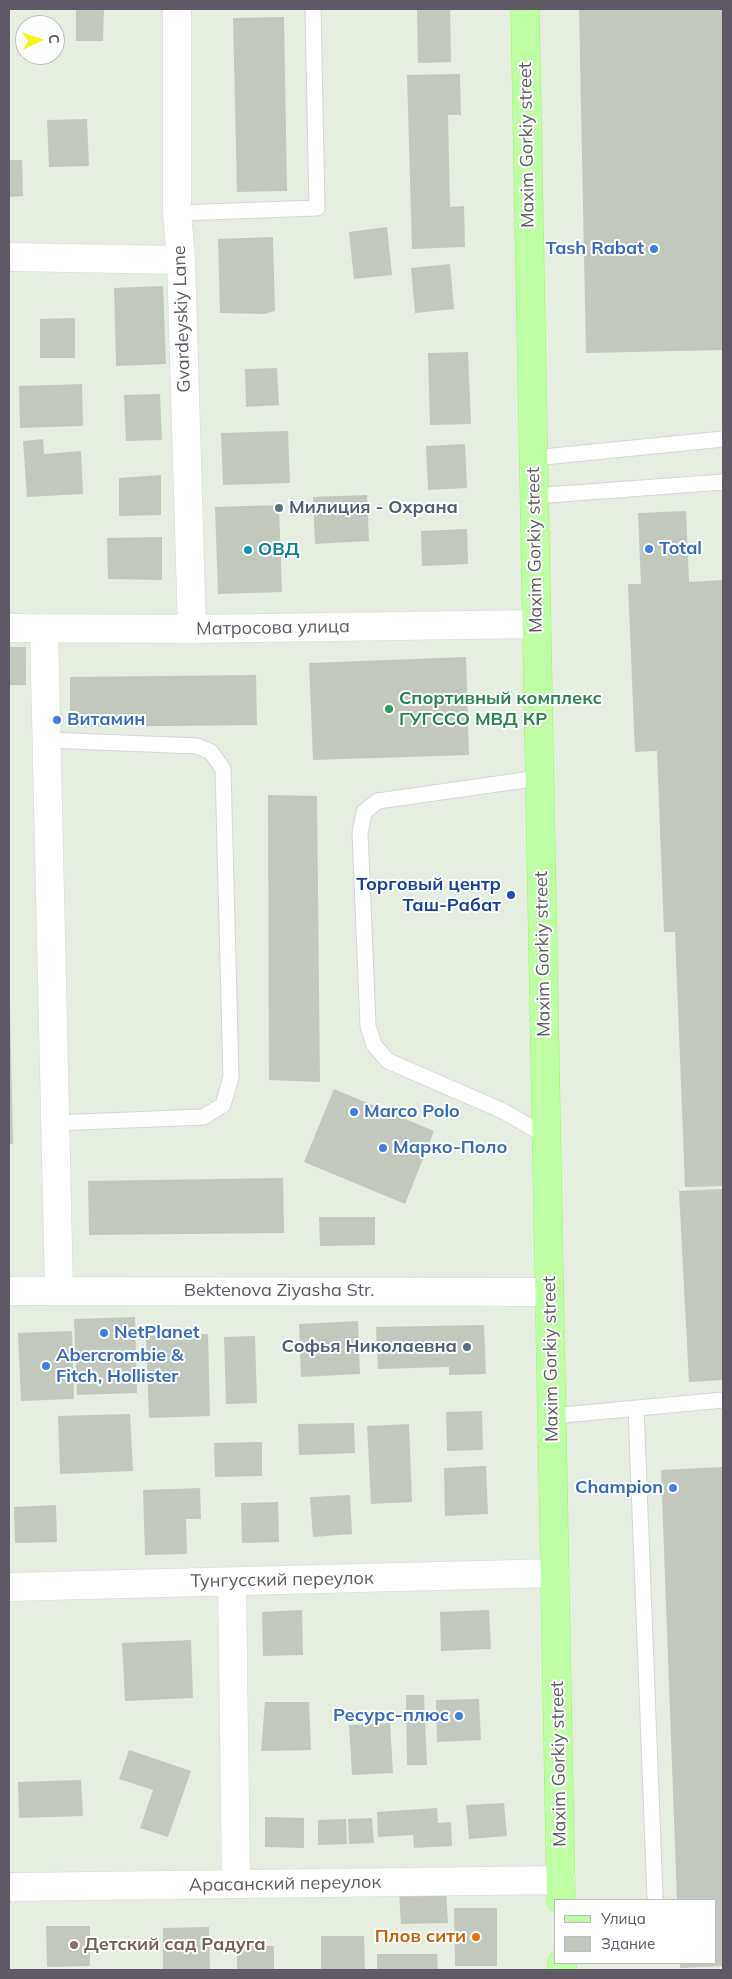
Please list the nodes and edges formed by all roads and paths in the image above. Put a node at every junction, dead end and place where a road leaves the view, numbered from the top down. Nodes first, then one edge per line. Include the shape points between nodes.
1 (177, 9) edge
2 (313, 9) edge
3 (525, 9) edge
4 (177, 213) junction
5 (9, 257) edge
6 (181, 260) junction
7 (723, 439) edge
8 (533, 458) junction
9 (723, 482) edge
10 (534, 496) junction
11 (537, 624) junction
12 (9, 628) edge
13 (44, 628) junction
14 (192, 629) junction
15 (47, 740) junction
16 (539, 778) junction
17 (55, 1124) junction
18 (546, 1136) junction
19 (9, 1291) edge
20 (59, 1291) junction
21 (549, 1292) junction
22 (723, 1400) edge
23 (636, 1408) junction
24 (552, 1416) junction
25 (555, 1573) junction
26 (232, 1582) junction
27 (9, 1587) edge
28 (236, 1884) junction
29 (9, 1887) edge
30 (561, 1890) edge
31 (655, 1896) dead end

1 - 4 street, Gvardeyskiy Lane
2 - 4 lane via 317,208
3 - 8 main road, Maxim Gorkiy street
4 - 6 street, Gvardeyskiy Lane
5 - 6 street
6 - 14 street, Gvardeyskiy Lane
7 - 8 lane
8 - 10 main road, Maxim Gorkiy street
9 - 10 lane
10 - 11 main road, Maxim Gorkiy street
11 - 14 street, Матросова улица
11 - 16 main road, Maxim Gorkiy street
12 - 13 street, Матросова улица
13 - 14 street, Матросова улица
13 - 15 street
15 - 17 street
15 - 17 lane via 196,746 211,752 223,769 231,1077 223,1105 203,1117
16 - 18 main road, Maxim Gorkiy street
16 - 18 lane via 378,801 364,812 360,833 368,1026 374,1045 388,1061 503,1110
17 - 20 street
18 - 21 main road, Maxim Gorkiy street
19 - 20 street, Bektenova Ziyasha Str.
20 - 21 street, Bektenova Ziyasha Str.
21 - 24 main road, Maxim Gorkiy street
22 - 23 lane
23 - 24 lane
23 - 31 lane
24 - 25 main road, Maxim Gorkiy street
25 - 26 street, Тунгусский переулок
25 - 30 main road, Maxim Gorkiy street
26 - 27 street, Тунгусский переулок
26 - 28 street
28 - 29 street, Арасанский переулок
28 - 30 street, Арасанский переулок

